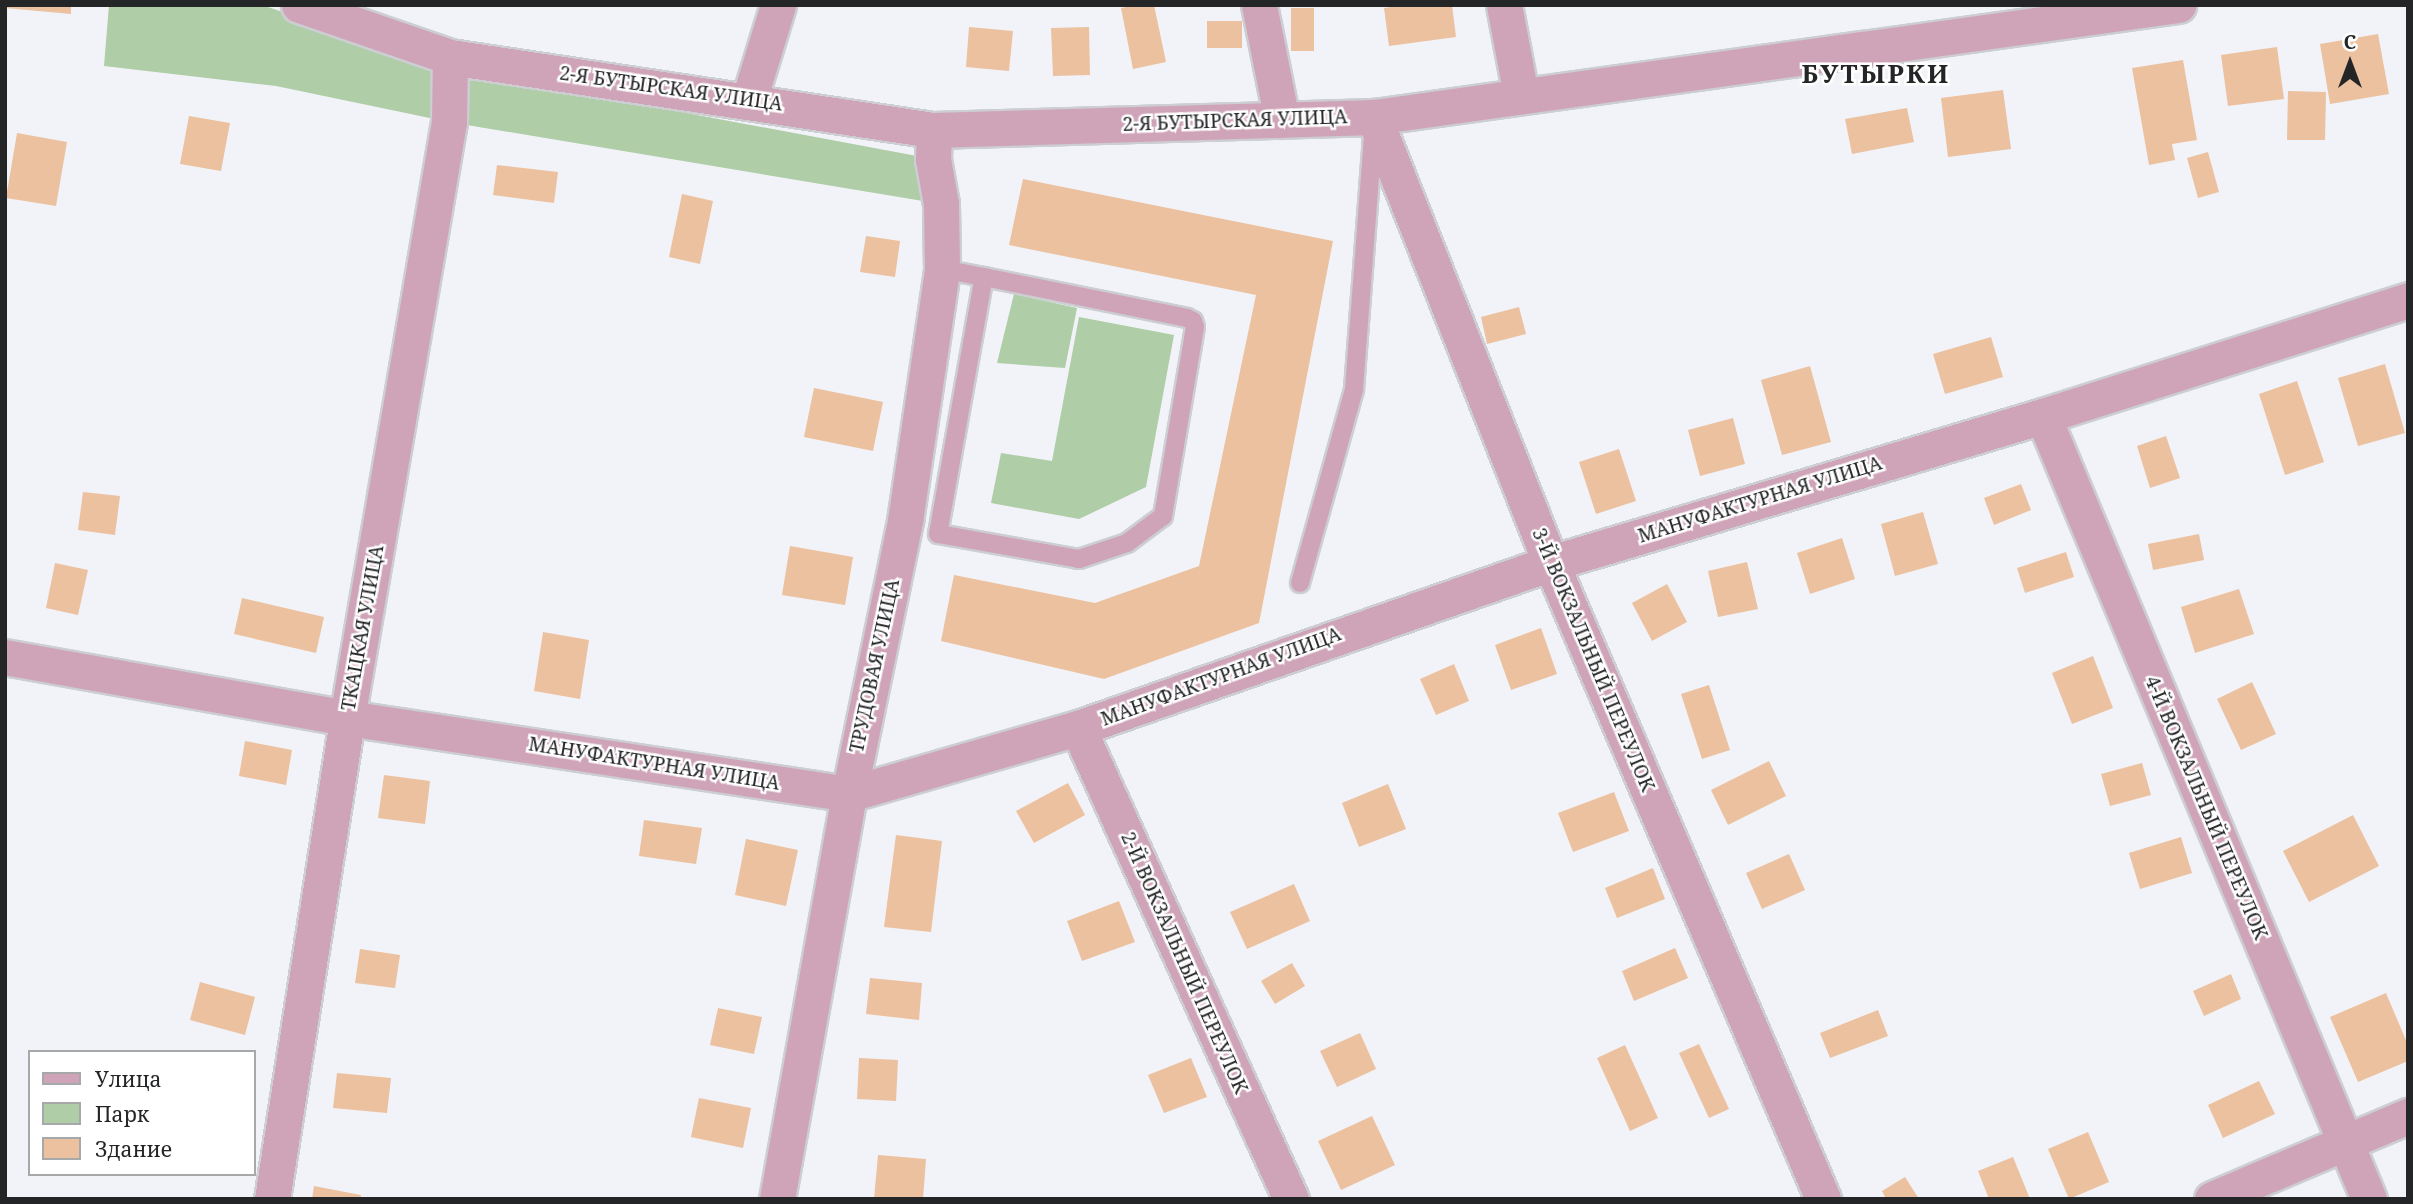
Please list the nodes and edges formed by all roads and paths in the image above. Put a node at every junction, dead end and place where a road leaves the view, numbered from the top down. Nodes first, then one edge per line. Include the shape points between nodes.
1 (299, 5) edge
2 (778, 5) edge
3 (1259, 5) edge
4 (1504, 5) edge
5 (2178, 5) edge
6 (2123, 9) edge
7 (450, 57) junction
8 (1521, 95) junction
9 (749, 100) junction
10 (1374, 117) junction
11 (1282, 120) junction
12 (934, 130) junction
13 (942, 269) junction
14 (984, 277) junction
15 (2408, 300) edge
16 (2043, 416) junction
17 (1550, 563) junction
18 (1300, 583) dead end
19 (5, 657) edge
20 (347, 718) junction
21 (1078, 728) junction
22 (849, 794) junction
23 (2408, 1116) edge
24 (2346, 1143) junction
25 (272, 1199) edge
26 (777, 1199) edge
27 (1291, 1199) edge
28 (1823, 1199) edge
29 (2212, 1199) edge
30 (2369, 1199) edge

1 - 7 street, 2-Я БУТЫРСКАЯ УЛИЦА
2 - 9 street
3 - 11 street
4 - 8 street
5 - 6 street, 2-Я БУТЫРСКАЯ УЛИЦА
6 - 8 street, 2-Я БУТЫРСКАЯ УЛИЦА
7 - 9 street, 2-Я БУТЫРСКАЯ УЛИЦА
7 - 20 street, ТКАЦКАЯ УЛИЦА via 449,122
8 - 10 street, 2-Я БУТЫРСКАЯ УЛИЦА
9 - 12 street, 2-Я БУТЫРСКАЯ УЛИЦА
10 - 11 street, 2-Я БУТЫРСКАЯ УЛИЦА
10 - 17 street, 3-Й ВОКЗАЛЬНЫЙ ПЕРЕУЛОК
10 - 18 lane via 1354,389
11 - 12 street, 2-Я БУТЫРСКАЯ УЛИЦА
12 - 13 street, ТРУДОВАЯ УЛИЦА
13 - 14 lane
13 - 22 street, ТРУДОВАЯ УЛИЦА via 905,521
14 - 14 lane via 1193,321 1163,516 1127,543 1079,559 938,534
15 - 16 street, МАНУФАКТУРНАЯ УЛИЦА
16 - 17 street, МАНУФАКТУРНАЯ УЛИЦА
16 - 24 street, 4-Й ВОКЗАЛЬНЫЙ ПЕРЕУЛОК
17 - 21 street, МАНУФАКТУРНАЯ УЛИЦА
17 - 28 street, 3-Й ВОКЗАЛЬНЫЙ ПЕРЕУЛОК
19 - 20 street, МАНУФАКТУРНАЯ УЛИЦА
20 - 22 street, МАНУФАКТУРНАЯ УЛИЦА
20 - 25 street, ТКАЦКАЯ УЛИЦА
21 - 22 street, МАНУФАКТУРНАЯ УЛИЦА
21 - 27 street, 2-Й ВОКЗАЛЬНЫЙ ПЕРЕУЛОК
22 - 26 street, ТРУДОВАЯ УЛИЦА
23 - 24 street
24 - 29 street
24 - 30 street, 4-Й ВОКЗАЛЬНЫЙ ПЕРЕУЛОК

